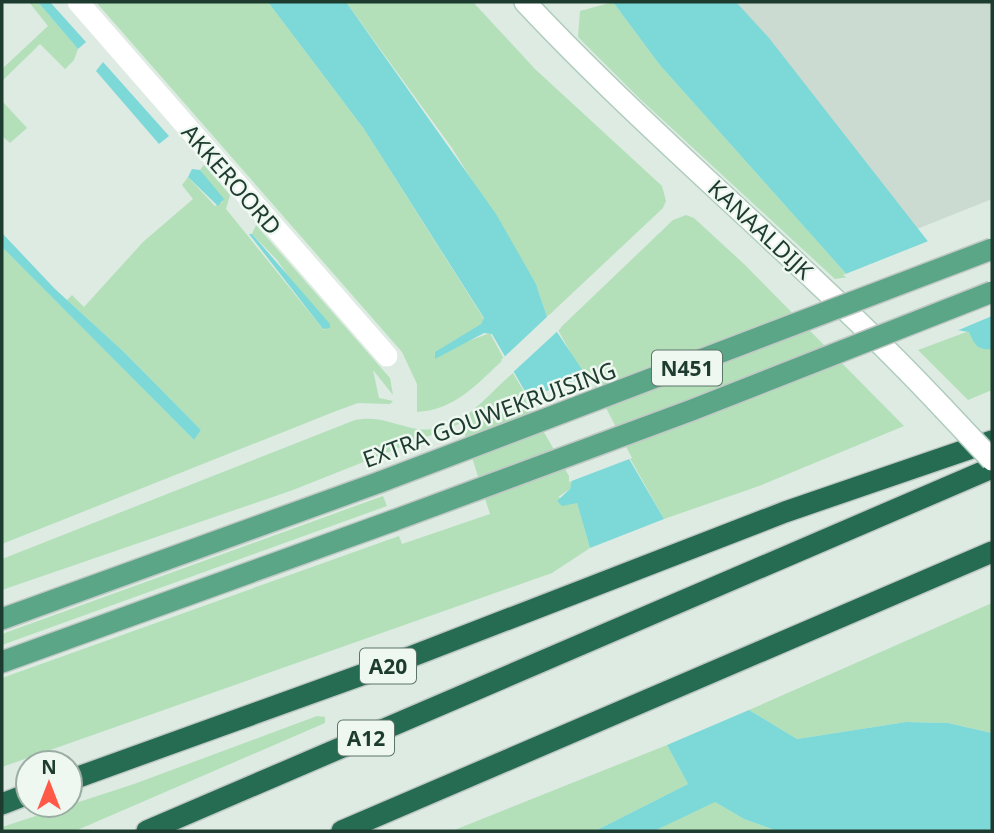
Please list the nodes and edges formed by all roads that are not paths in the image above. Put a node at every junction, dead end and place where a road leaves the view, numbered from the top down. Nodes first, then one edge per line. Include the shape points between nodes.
1 (78, 2) edge
2 (525, 2) edge
3 (992, 249) edge
4 (992, 292) edge
5 (387, 356) dead end
6 (992, 441) edge
7 (992, 460) edge
8 (992, 468) edge
9 (992, 552) edge
10 (2, 619) edge
11 (2, 662) edge
12 (84, 775) edge
13 (147, 831) edge
14 (342, 831) edge

1 - 5 main road, AKKEROORD
2 - 7 main road, KANAALDIJK, bridge via 649,125 817,280
3 - 10 main road, EXTRA GOUWEKRUISING / N451, bridge via 380,482
4 - 11 main road, N451, bridge via 692,410
6 - 12 highway, A20 via 785,512 392,664
8 - 13 highway, A12
9 - 14 highway

